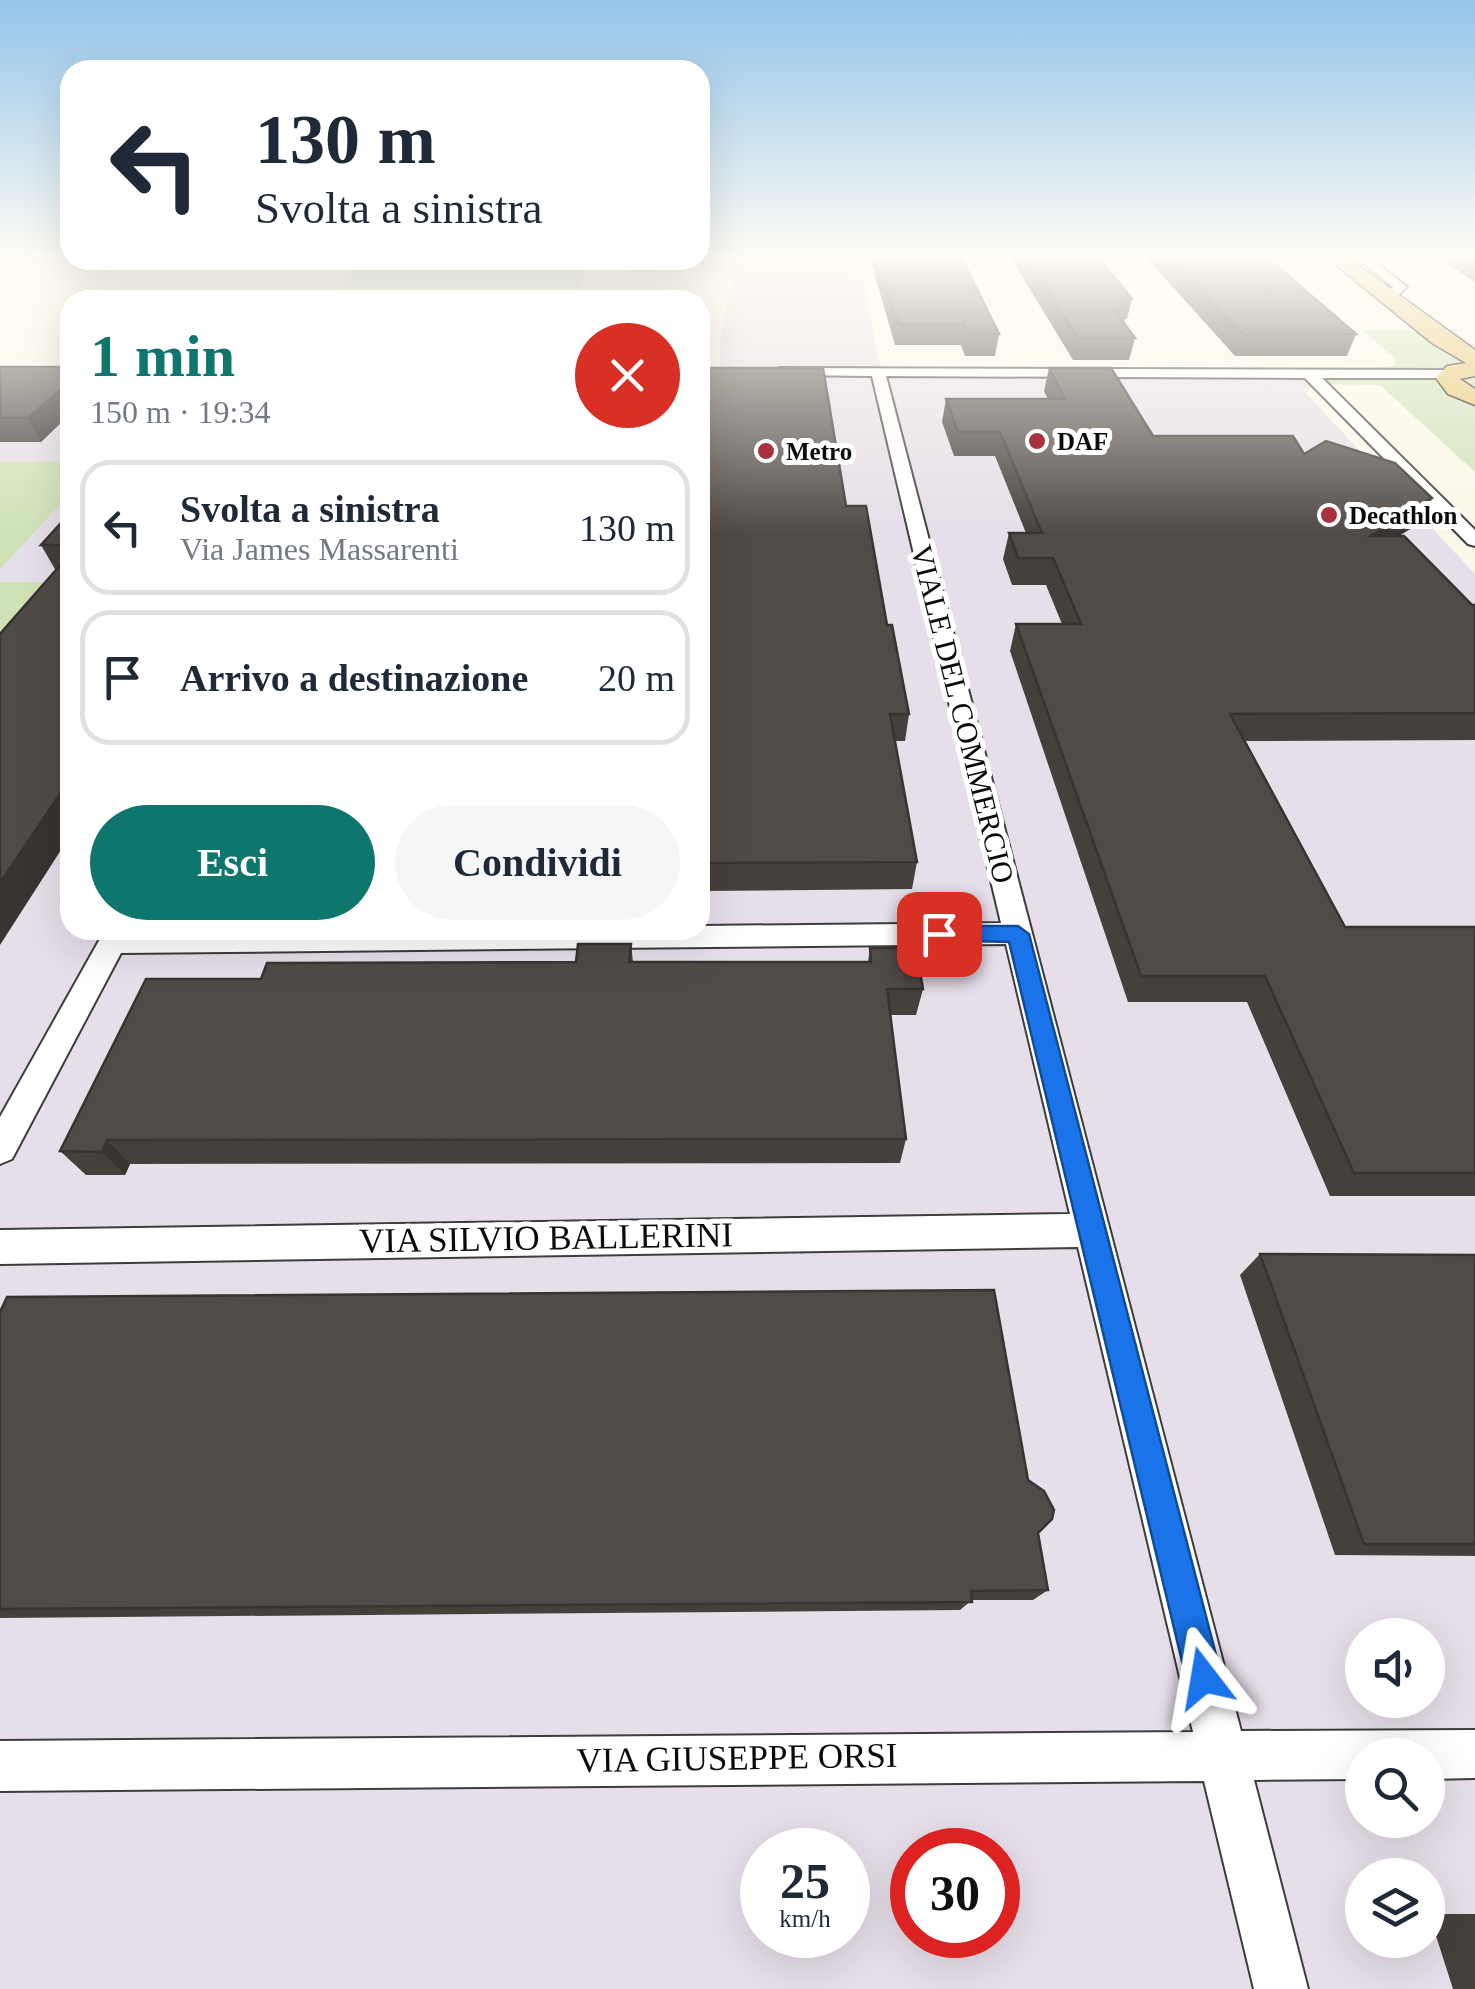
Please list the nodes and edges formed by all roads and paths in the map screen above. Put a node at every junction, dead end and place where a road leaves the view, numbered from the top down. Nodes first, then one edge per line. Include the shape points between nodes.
1 (1447, 348) edge
2 (1464, 368) edge
3 (878, 371) junction
4 (759, 372) edge
5 (1308, 372) junction
6 (1374, 373) junction
7 (1471, 396) edge
8 (1475, 540) edge
9 (1018, 934) junction
10 (710, 935) edge
11 (114, 940) edge
12 (0, 1149) edge
13 (1092, 1230) junction
14 (0, 1246) edge
15 (1222, 1753) junction
16 (1475, 1754) edge
17 (0, 1766) edge
18 (1281, 1989) edge

1 - 2 main road
2 - 6 street
2 - 7 main road via 1450,384
3 - 4 street
3 - 5 street
3 - 9 street, VIALE DEL COMMERCIO
5 - 6 street
5 - 8 street
6 - 7 street
9 - 10 street
9 - 13 street, VIALE DEL COMMERCIO
11 - 12 street
13 - 14 street, VIA SILVIO BALLERINI
13 - 15 street, VIALE DEL COMMERCIO
15 - 16 street, VIA GIUSEPPE ORSI
15 - 17 street, VIA GIUSEPPE ORSI
15 - 18 street, VIALE DEL COMMERCIO

